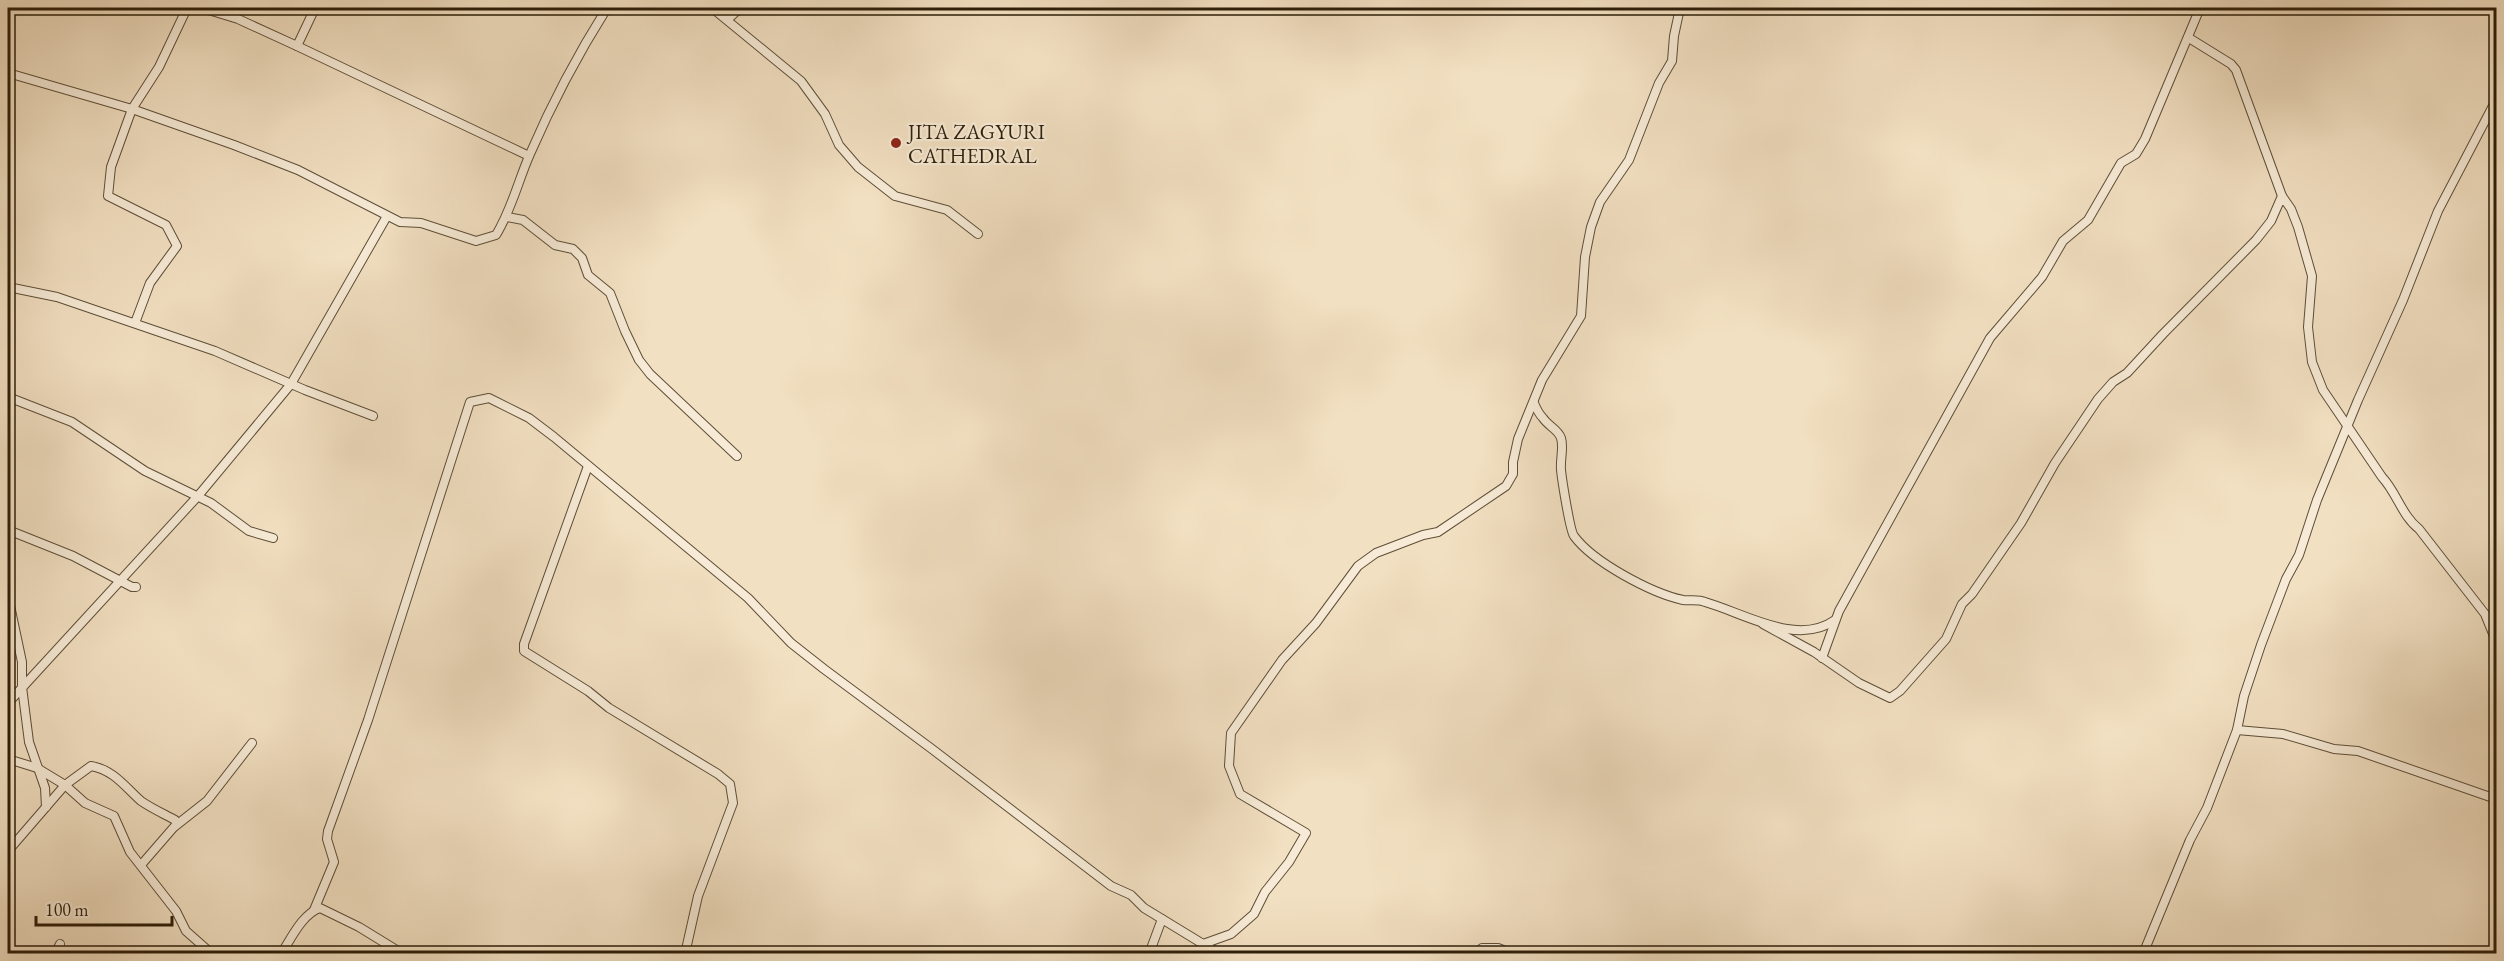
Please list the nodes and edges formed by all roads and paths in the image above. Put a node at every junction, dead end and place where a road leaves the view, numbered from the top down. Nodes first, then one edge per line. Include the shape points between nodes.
1 (188, 8) edge
2 (202, 8) edge
3 (315, 8) edge
4 (607, 8) edge
5 (712, 8) edge
6 (740, 8) edge
7 (1680, 8) edge
8 (2200, 8) edge
9 (728, 19) junction
10 (2188, 38) junction
11 (297, 46) junction
12 (8, 73) edge
13 (2496, 100) edge
14 (132, 109) junction
15 (529, 156) junction
16 (2282, 196) junction
17 (387, 216) junction
18 (507, 217) junction
19 (978, 234) dead end
20 (8, 287) edge
21 (135, 323) junction
22 (291, 384) junction
23 (8, 398) edge
24 (1533, 403) junction
25 (374, 416) dead end
26 (2349, 426) junction
27 (737, 456) dead end
28 (588, 466) junction
29 (198, 496) junction
30 (8, 530) edge
31 (273, 538) dead end
32 (121, 581) junction
33 (136, 587) dead end
34 (8, 596) edge
35 (1835, 620) junction
36 (1763, 624) junction
37 (2496, 641) edge
38 (1822, 658) junction
39 (22, 687) junction
40 (8, 703) edge
41 (2237, 730) junction
42 (252, 743) dead end
43 (8, 759) edge
44 (36, 768) junction
45 (65, 785) junction
46 (2496, 799) edge
47 (46, 807) junction
48 (175, 820) dead end
49 (8, 851) edge
50 (141, 865) junction
51 (314, 910) junction
52 (1162, 919) junction
53 (60, 944) dead end
54 (1203, 944) junction
55 (55, 954) edge
56 (212, 954) edge
57 (281, 954) edge
58 (403, 954) edge
59 (685, 954) edge
60 (1149, 954) edge
61 (1220, 954) edge
62 (1477, 954) edge
63 (1513, 954) edge
64 (2143, 954) edge

1 - 14 street via 159,67
2 - 11 street via 238,19
3 - 11 street
4 - 15 street
5 - 9 street
6 - 9 street
7 - 24 street via 1672,62 1659,83 1629,160 1600,202 1591,227 1581,316 1542,380
8 - 10 street
9 - 19 street via 801,81 825,114 839,145 858,167 895,196 947,210
10 - 16 street via 2236,70
10 - 35 street via 2136,154 2121,163 2092,215 2063,241 2042,276 1990,338
11 - 15 street
12 - 14 street
13 - 26 street via 2438,211
14 - 17 street via 298,170
14 - 21 street via 111,167 108,196 166,225 177,246 150,283
15 - 18 street
16 - 26 street via 2298,227 2312,276 2308,327 2312,362 2323,390
16 - 38 street via 2271,221 2256,240 2098,399 2055,462 2021,523 1962,604 1946,639 1900,691 1890,698 1878,694
17 - 18 street via 476,241 496,235
17 - 22 street
18 - 27 street via 523,220 555,245 573,249 582,258 588,275 610,293 645,367
20 - 21 street via 57,297
21 - 22 street via 215,351
22 - 25 street
22 - 29 street
23 - 29 street via 72,422 145,471
24 - 36 street via 1561,438 1561,468 1572,534 1581,545 1613,570 1653,589 1683,600 1703,601
24 - 54 street via 1518,439 1513,474 1506,486 1438,532 1376,554 1358,566 1238,720 1231,733 1229,766 1240,794 1306,833 1254,914 1231,934
26 - 37 street via 2410,522 2485,614
26 - 41 street via 2261,645
28 - 51 street via 529,418 489,398 470,402 368,720 328,831 334,862
28 - 52 street via 748,598 791,643 1111,886 1131,895
28 - 59 street via 524,651 730,784 733,803 698,896
29 - 31 street via 249,531
29 - 32 street
30 - 32 street via 73,556
32 - 33 street
32 - 39 street
34 - 39 street via 22,662
35 - 36 street via 1809,631
35 - 38 street
36 - 38 street
39 - 40 street
39 - 44 street via 28,742
41 - 46 street via 2283,734 2358,752
41 - 64 street
42 - 50 street via 207,801 174,826
43 - 44 street
44 - 45 street
44 - 47 street via 45,788
45 - 47 street
45 - 48 street via 91,766 100,768 121,780 142,801
45 - 50 street via 85,804 114,816 130,852
47 - 49 street
50 - 56 street via 176,911 186,931
51 - 57 street
51 - 58 street via 320,908 339,916
52 - 54 street
52 - 60 street
53 - 55 street
54 - 61 street
62 - 63 street via 1482,948 1498,948

